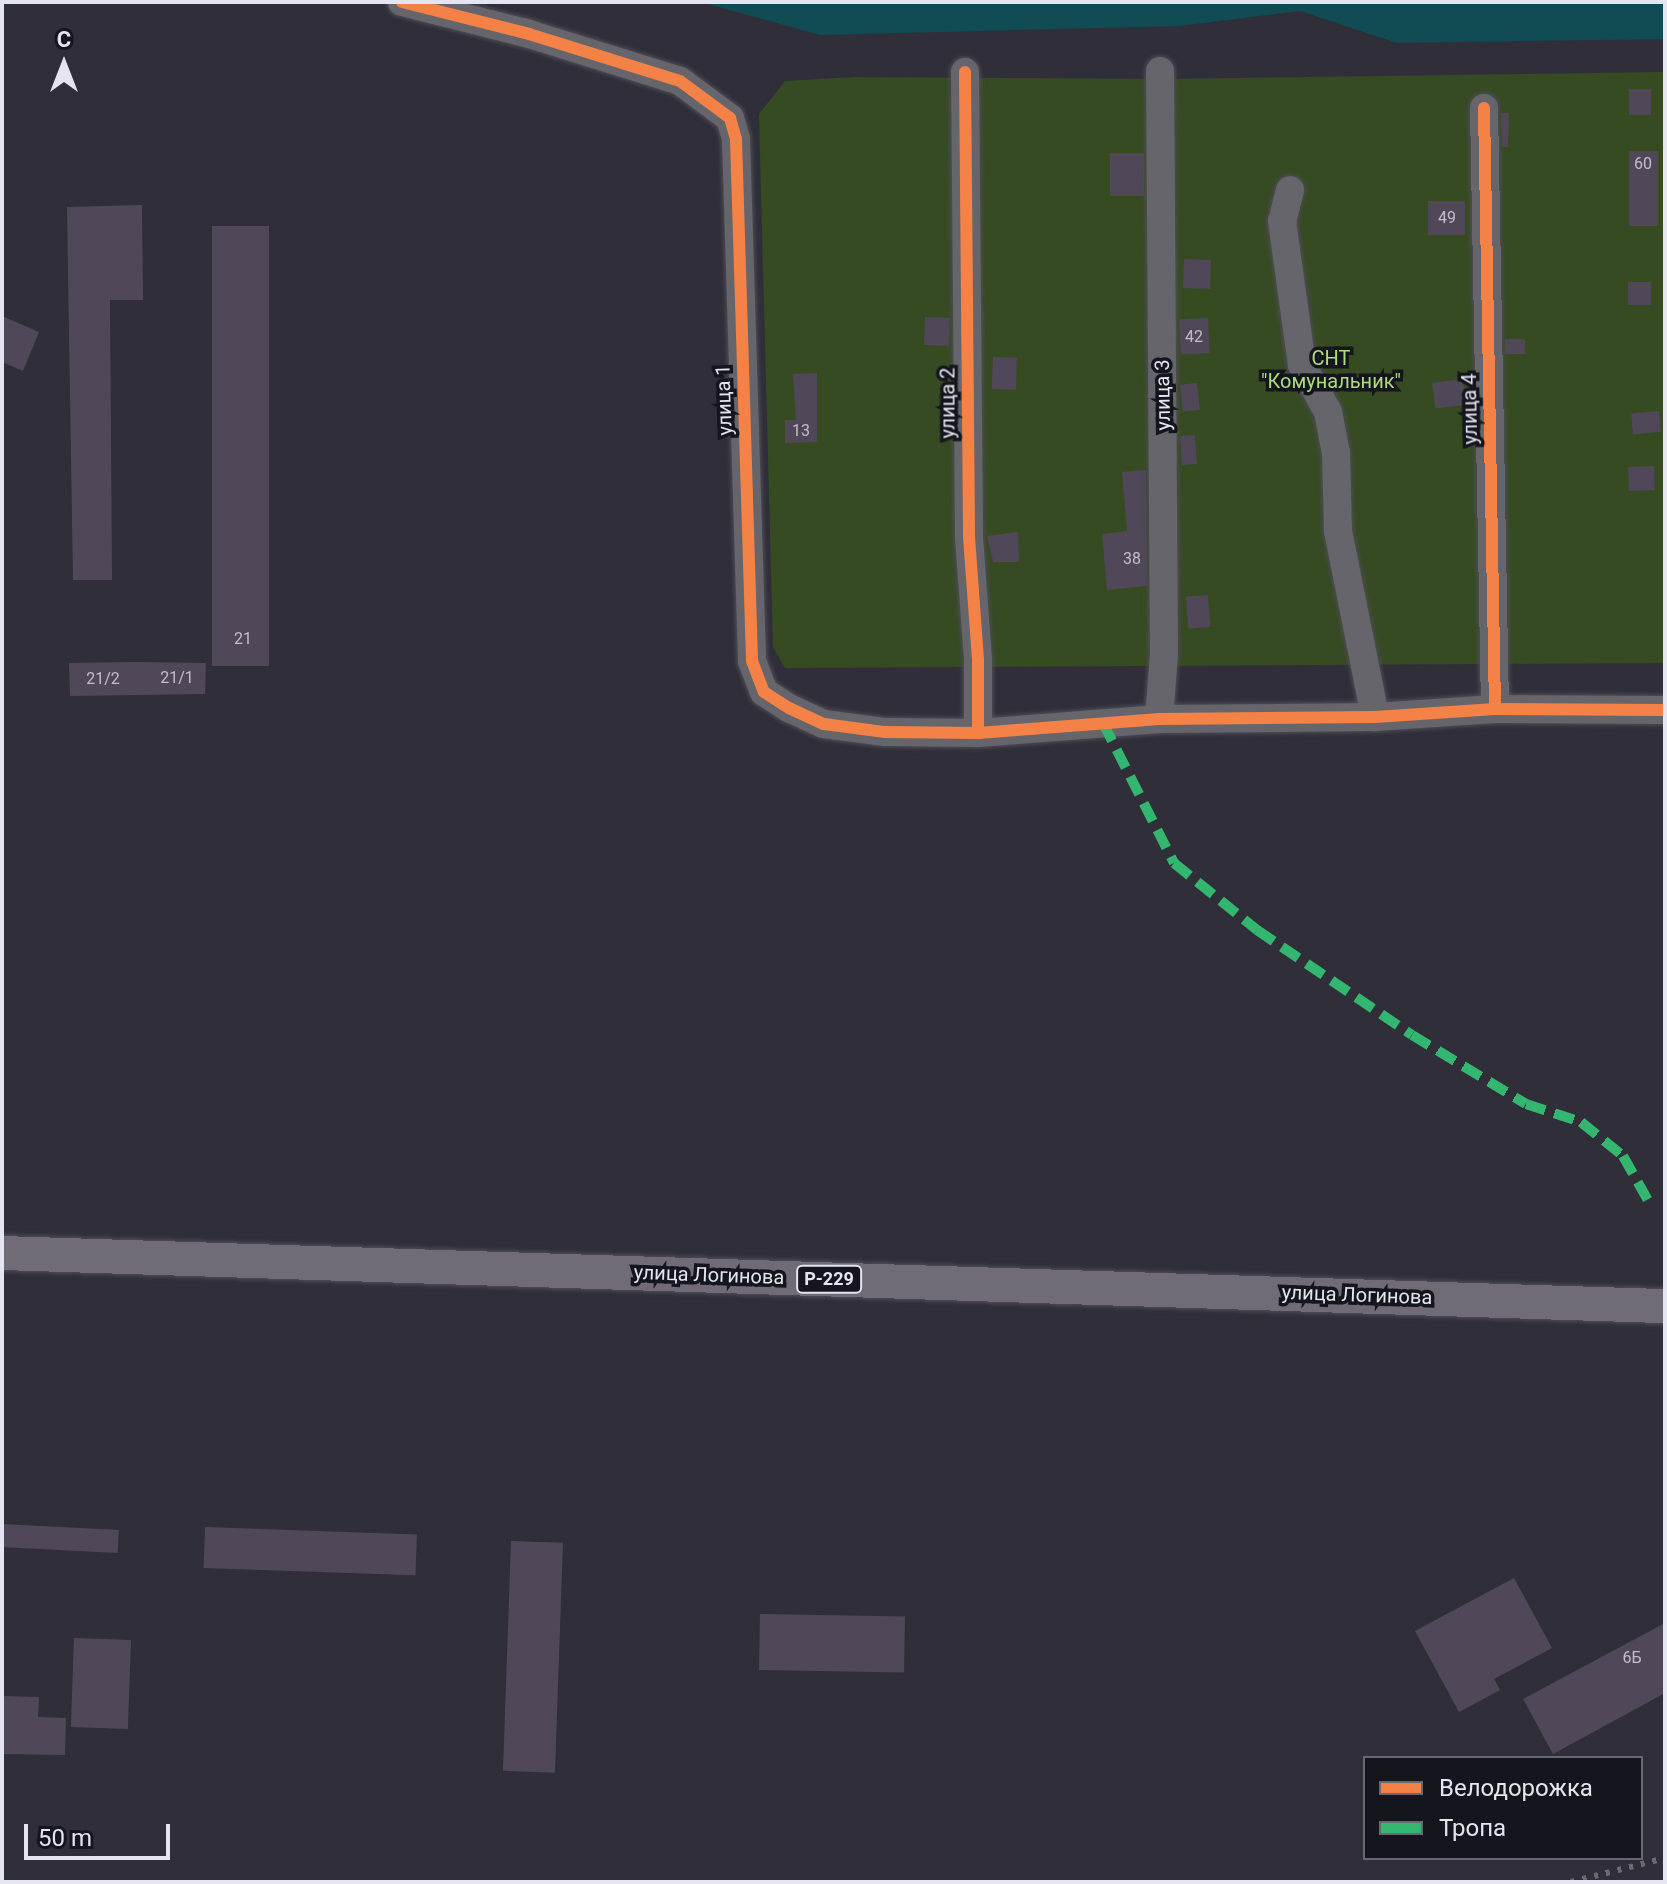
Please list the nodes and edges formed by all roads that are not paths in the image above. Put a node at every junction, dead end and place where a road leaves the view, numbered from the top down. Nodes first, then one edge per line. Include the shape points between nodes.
1 (402, 2) edge
2 (1160, 71) dead end
3 (965, 72) dead end
4 (1484, 108) dead end
5 (1290, 190) dead end
6 (1495, 709) junction
7 (1665, 710) edge
8 (1375, 717) junction
9 (1159, 719) junction
10 (978, 733) junction
11 (2, 1253) edge
12 (1662, 1305) edge

1 - 10 street, улица 1 via 680,81 730,118 736,139 752,661 764,692 824,724 885,732
2 - 9 street, улица 3 via 1164,654
3 - 10 street, улица 2 via 968,510
4 - 6 street, улица 4
5 - 8 street via 1282,221 1302,365 1331,426 1338,531
6 - 7 street
6 - 8 street
8 - 9 street
9 - 10 street
11 - 12 main road, улица Логинова / Р-229

